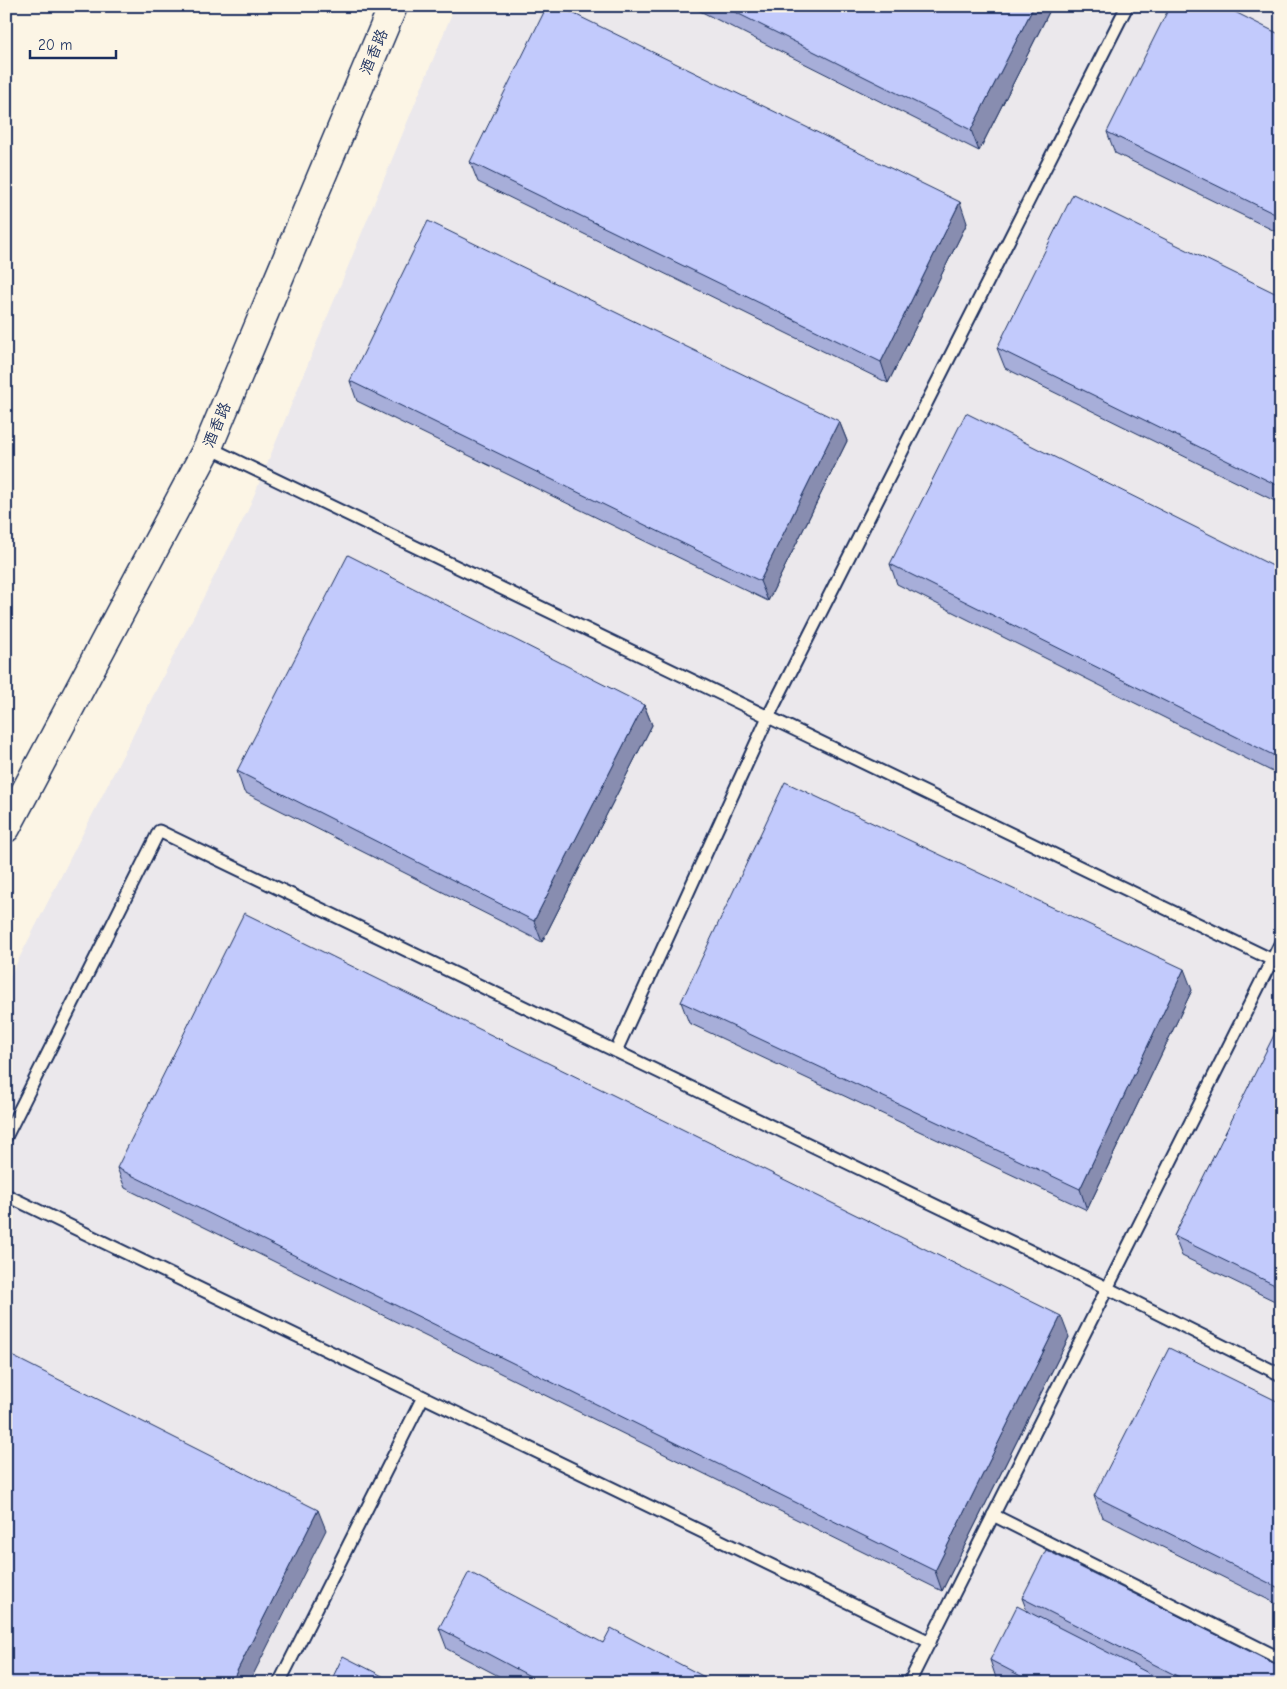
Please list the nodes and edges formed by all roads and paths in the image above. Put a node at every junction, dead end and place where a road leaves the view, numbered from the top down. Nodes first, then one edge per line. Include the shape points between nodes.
1 (393, 6) edge
2 (1127, 6) edge
3 (208, 447) junction
4 (768, 716) junction
5 (6, 828) edge
6 (1281, 942) edge
7 (1276, 962) edge
8 (616, 1051) junction
9 (6, 1137) edge
10 (6, 1195) edge
11 (1108, 1288) junction
12 (1281, 1375) edge
13 (423, 1397) junction
14 (993, 1515) junction
15 (930, 1642) junction
16 (1281, 1659) edge
17 (279, 1683) edge
18 (909, 1683) edge

1 - 3 street, 酒香路
2 - 4 lane
3 - 4 lane
3 - 5 street, 酒香路
4 - 7 lane
4 - 8 lane
6 - 7 lane
7 - 11 lane
8 - 9 lane via 159,831
8 - 11 lane
10 - 13 lane
11 - 12 lane
11 - 14 lane
13 - 15 lane
13 - 17 lane
14 - 15 lane
14 - 16 lane
15 - 18 lane

